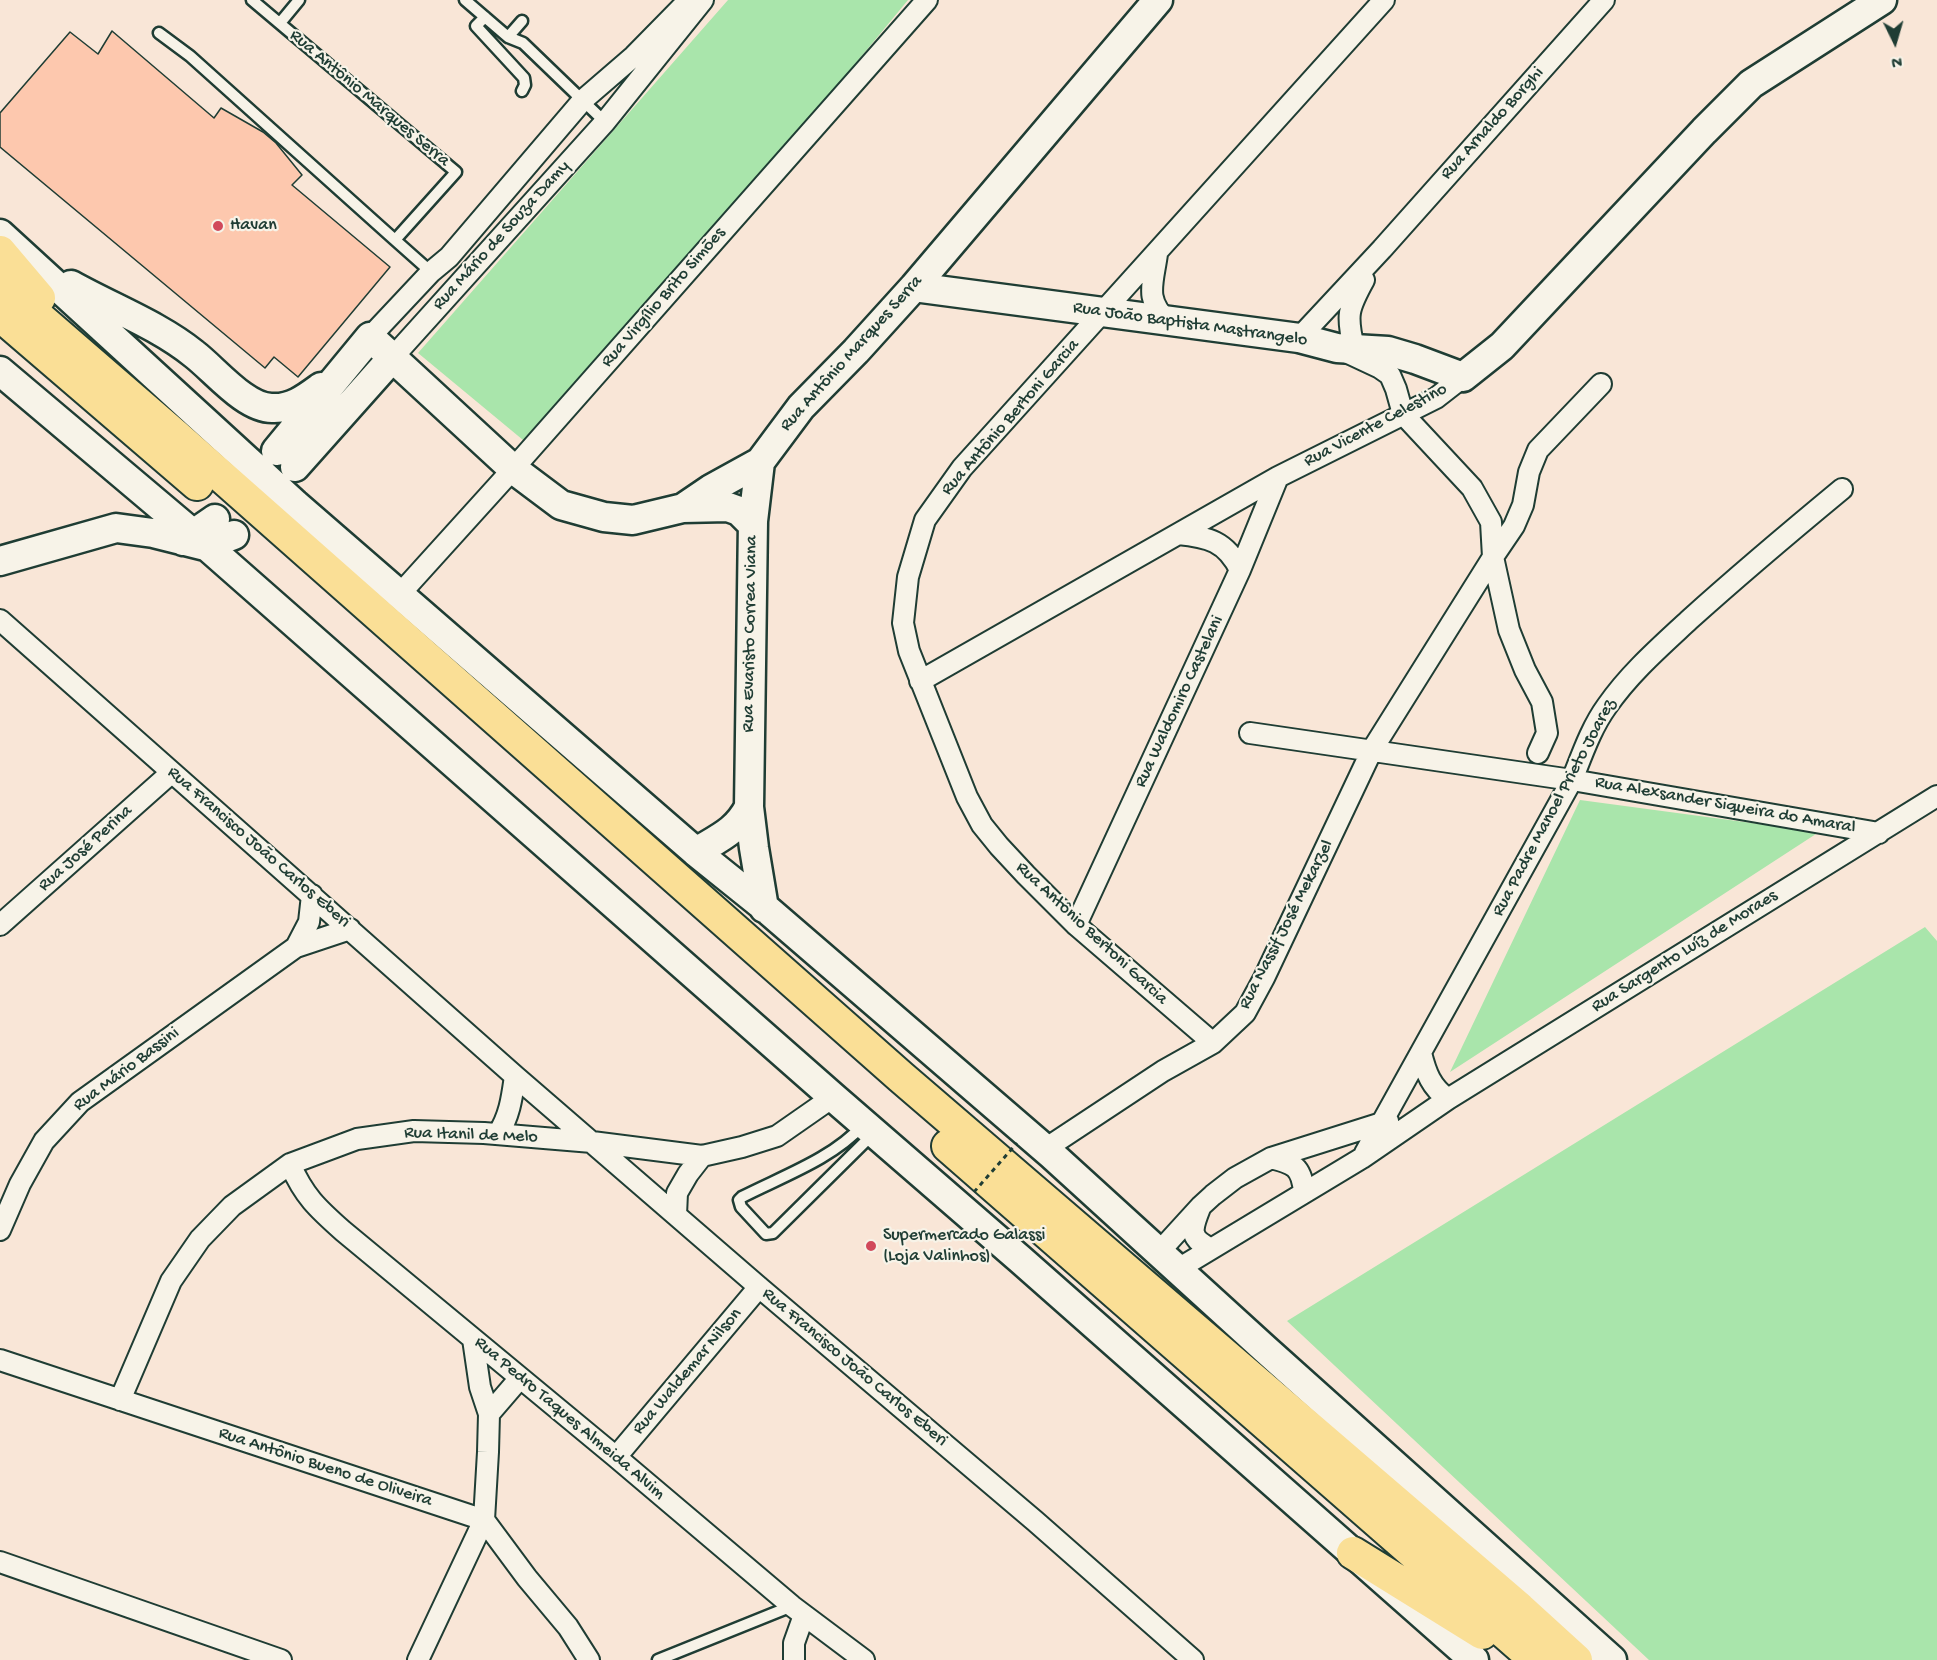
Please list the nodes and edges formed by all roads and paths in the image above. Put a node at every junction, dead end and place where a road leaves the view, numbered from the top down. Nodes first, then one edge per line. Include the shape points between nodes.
1 (252, 0) edge
2 (298, 0) edge
3 (465, 0) edge
4 (689, 0) edge
5 (703, 0) edge
6 (927, 0) edge
7 (1158, 0) edge
8 (1384, 0) edge
9 (1604, 0) edge
10 (1882, 0) edge
11 (485, 17) junction
12 (522, 21) dead end
13 (280, 23) junction
14 (159, 33) dead end
15 (508, 37) junction
16 (522, 91) dead end
17 (583, 100) junction
18 (605, 122) junction
19 (0, 233) edge
20 (395, 240) junction
21 (1383, 249) junction
22 (0, 252) edge
23 (1157, 254) junction
24 (475, 264) junction
25 (431, 272) junction
26 (0, 284) edge
27 (914, 287) junction
28 (1103, 314) junction
29 (0, 315) edge
30 (1168, 322) junction
31 (1299, 338) junction
32 (362, 347) junction
33 (1346, 348) junction
34 (393, 357) junction
35 (0, 371) edge
36 (1463, 377) junction
37 (1601, 384) dead end
38 (1403, 414) junction
39 (177, 437) junction
40 (760, 462) junction
41 (513, 469) junction
42 (1278, 477) junction
43 (130, 483) junction
44 (1842, 489) dead end
45 (683, 508) junction
46 (753, 525) junction
47 (116, 528) junction
48 (1178, 534) junction
49 (206, 535) junction
50 (1493, 557) junction
51 (0, 561) edge
52 (1240, 570) junction
53 (399, 595) junction
54 (0, 620) edge
55 (920, 681) junction
56 (1250, 733) dead end
57 (1372, 750) junction
58 (1538, 753) dead end
59 (171, 773) junction
60 (1572, 780) junction
61 (1937, 796) edge
62 (749, 807) junction
63 (1879, 833) junction
64 (696, 852) junction
65 (312, 895) junction
66 (764, 908) junction
67 (0, 925) edge
68 (1076, 925) junction
69 (350, 929) junction
70 (296, 947) junction
71 (1213, 1043) junction
72 (1421, 1053) junction
73 (515, 1076) junction
74 (832, 1097) junction
75 (1441, 1103) junction
76 (1382, 1123) junction
77 (869, 1129) junction
78 (498, 1134) junction
79 (592, 1142) junction
80 (1017, 1143) dead end
81 (1045, 1149) junction
82 (702, 1156) junction
83 (1271, 1158) junction
84 (1362, 1158) junction
85 (290, 1164) junction
86 (1304, 1191) junction
87 (974, 1192) dead end
88 (1201, 1206) junction
89 (676, 1215) junction
90 (0, 1230) edge
91 (1210, 1248) junction
92 (1169, 1260) junction
93 (759, 1287) junction
94 (473, 1339) junction
95 (0, 1360) edge
96 (520, 1378) junction
97 (120, 1400) junction
98 (489, 1414) junction
99 (616, 1457) junction
100 (484, 1520) junction
101 (1353, 1553) junction
102 (0, 1562) edge
103 (798, 1611) junction
104 (859, 1656) edge
105 (281, 1660) edge
106 (418, 1660) edge
107 (589, 1660) edge
108 (658, 1660) edge
109 (795, 1660) edge
110 (836, 1660) edge
111 (1192, 1660) edge
112 (1474, 1660) edge
113 (1524, 1660) edge
114 (1536, 1660) edge
115 (1576, 1660) edge
116 (1612, 1660) edge

1 - 13 lane, Rua Antônio Marques Serra
2 - 13 lane
3 - 11 lane
4 - 17 street, Rua Mário de Souza Damy
5 - 18 street, Rua Mário de Souza Damy
6 - 41 street, Rua Virgílio Brito Simões
7 - 27 main road, Rua Antônio Marques Serra
8 - 23 street, Rua Antônio Bertoni Garcia
9 - 21 street, Rua Arnaldo Borghi
10 - 36 main road, Rua Vicente Celestino via 1751,84 1502,346
11 - 15 lane
11 - 16 lane via 476,26 524,78
12 - 15 lane
13 - 20 lane, Rua Antônio Marques Serra via 456,172
14 - 20 lane via 190,56
15 - 17 lane via 523,43
17 - 18 lane
17 - 25 street, Rua Mário de Souza Damy
18 - 24 street, Rua Mário de Souza Damy
19 - 32 main road via 59,279 182,345 255,404 271,409 300,402
19 - 53 main road
20 - 25 lane
21 - 31 street, Rua Arnaldo Borghi
21 - 33 street, Rua Arnaldo Borghi via 1351,303
22 - 39 main road via 44,305
23 - 28 street, Rua Antônio Bertoni Garcia
23 - 30 street via 1152,295 1156,310
24 - 25 street
24 - 34 street, Rua Mário de Souza Damy
25 - 32 street, Rua Mário de Souza Damy
26 - 39 main road
27 - 28 main road, Rua João Baptista Mastrangelo
27 - 40 main road, Rua Antônio Marques Serra via 801,407
28 - 30 main road, Rua João Baptista Mastrangelo
28 - 55 street, Rua Antônio Bertoni Garcia via 963,468 925,520 908,577 903,623
29 - 114 main road via 208,493
30 - 31 main road, Rua João Baptista Mastrangelo
31 - 33 main road, Rua João Baptista Mastrangelo
32 - 34 main road, Rua Antônio Marques Serra
32 - 34 main road, Rua Mário de Souza Damy via 285,459
33 - 36 main road, Rua João Baptista Mastrangelo via 1388,351
33 - 38 street via 1389,375
34 - 41 main road, Rua Antônio Marques Serra
35 - 43 main road
36 - 38 street, Rua Vicente Celestino via 1436,398
37 - 50 street, Rua Nassif José Mekarzel via 1538,450 1523,505
38 - 42 street, Rua Vicente Celestino
38 - 50 street via 1472,488 1491,522
39 - 115 main road via 901,1077
40 - 45 main road, Rua Antônio Marques Serra
40 - 46 main road, Rua Evaristo Correa Viana
41 - 45 main road, Rua Antônio Marques Serra via 561,505 582,512 633,520
41 - 53 street, Rua Virgílio Brito Simões
42 - 48 street, Rua Vicente Celestino
42 - 52 street, Rua Waldomiro Castelani
43 - 47 main road via 135,501 133,511
43 - 49 main road
44 - 60 street, Rua Padre Manoel Prieto Joarez via 1752,562 1633,673 1606,707
45 - 46 main road via 728,507 739,511
46 - 62 main road, Rua Evaristo Correa Viana
47 - 49 main road
47 - 51 main road
48 - 52 street via 1212,540 1233,557
48 - 55 street, Rua Vicente Celestino
49 - 74 main road
50 - 57 street, Rua Nassif José Mekarzel
50 - 58 street via 1509,630 1542,702 1547,733
52 - 68 street, Rua Waldomiro Castelani
53 - 64 main road
54 - 59 street, Rua Francisco João Carlos Eberi
55 - 68 street, Rua Antônio Bertoni Garcia via 982,825
56 - 57 street, Rua Alexsander Siqueira do Amaral
57 - 60 street, Rua Alexsander Siqueira do Amaral
57 - 71 street, Rua Nassif José Mekarzel via 1250,1005
59 - 65 street, Rua Francisco João Carlos Eberi
59 - 67 street, Rua José Perina
60 - 63 street, Rua Alexsander Siqueira do Amaral
60 - 72 street, Rua Padre Manoel Prieto Joarez
61 - 63 street, Rua Sargento Luíz de Moraes
62 - 64 main road via 742,822
62 - 66 main road, Rua Evaristo Correa Viana
63 - 75 street, Rua Sargento Luíz de Moraes
64 - 66 main road
65 - 69 street, Rua Francisco João Carlos Eberi
65 - 70 street, Rua Mário Bassini via 309,922
66 - 81 main road
68 - 71 street, Rua Antônio Bertoni Garcia
69 - 70 street, Rua Mário Bassini
69 - 73 street, Rua Francisco João Carlos Eberi
70 - 90 street, Rua Mário Bassini via 80,1102 44,1141
71 - 81 street, Rua Nassif José Mekarzel via 1163,1071
72 - 75 street
72 - 76 street, Rua Padre Manoel Prieto Joarez
73 - 78 street via 507,1120
73 - 79 street, Rua Francisco João Carlos Eberi
74 - 77 main road
74 - 82 street, Rua Itanil de Melo via 777,1136
75 - 76 street, Rua Sargento Luíz de Moraes
75 - 84 street, Rua Sargento Luíz de Moraes
76 - 83 street, Rua Sargento Luíz de Moraes
76 - 84 street, Rua Padre Manoel Prieto Joarez
77 - 77 lane via 742,1197 741,1206 766,1234 773,1233
77 - 101 main road
78 - 79 street, Rua Itanil de Melo
78 - 85 street, Rua Itanil de Melo via 414,1131 357,1139
79 - 82 street, Rua Itanil de Melo
79 - 89 street, Rua Francisco João Carlos Eberi
80 - 87 path, bridge
81 - 92 main road
82 - 89 street via 677,1193
83 - 86 street via 1296,1168
83 - 88 street, Rua Sargento Luíz de Moraes via 1235,1178
84 - 86 street, Rua Sargento Luíz de Moraes
85 - 94 street, Rua Pedro Taques Almeida Alvim via 301,1189 321,1212
85 - 97 street, Rua Itanil de Melo via 232,1206 200,1239 171,1281
86 - 91 street, Rua Sargento Luíz de Moraes
88 - 91 street via 1193,1231 1200,1244
88 - 92 street, Rua Sargento Luíz de Moraes
89 - 93 street, Rua Francisco João Carlos Eberi
91 - 92 street, Rua Sargento Luíz de Moraes
92 - 116 main road
93 - 99 street, Rua Waldemar Nilson
93 - 111 street, Rua Francisco João Carlos Eberi
94 - 96 street, Rua Pedro Taques Almeida Alvim
94 - 98 street via 480,1387
95 - 97 street, Rua Antônio Bueno de Oliveira
96 - 98 street
96 - 99 street, Rua Pedro Taques Almeida Alvim
97 - 100 street, Rua Antônio Bueno de Oliveira
98 - 100 street
99 - 103 street, Rua Pedro Taques Almeida Alvim
100 - 106 street
100 - 107 street
101 - 112 main road
101 - 113 main road
102 - 105 street
103 - 104 street, Rua Pedro Taques Almeida Alvim
103 - 108 lane
103 - 109 street
104 - 110 street

